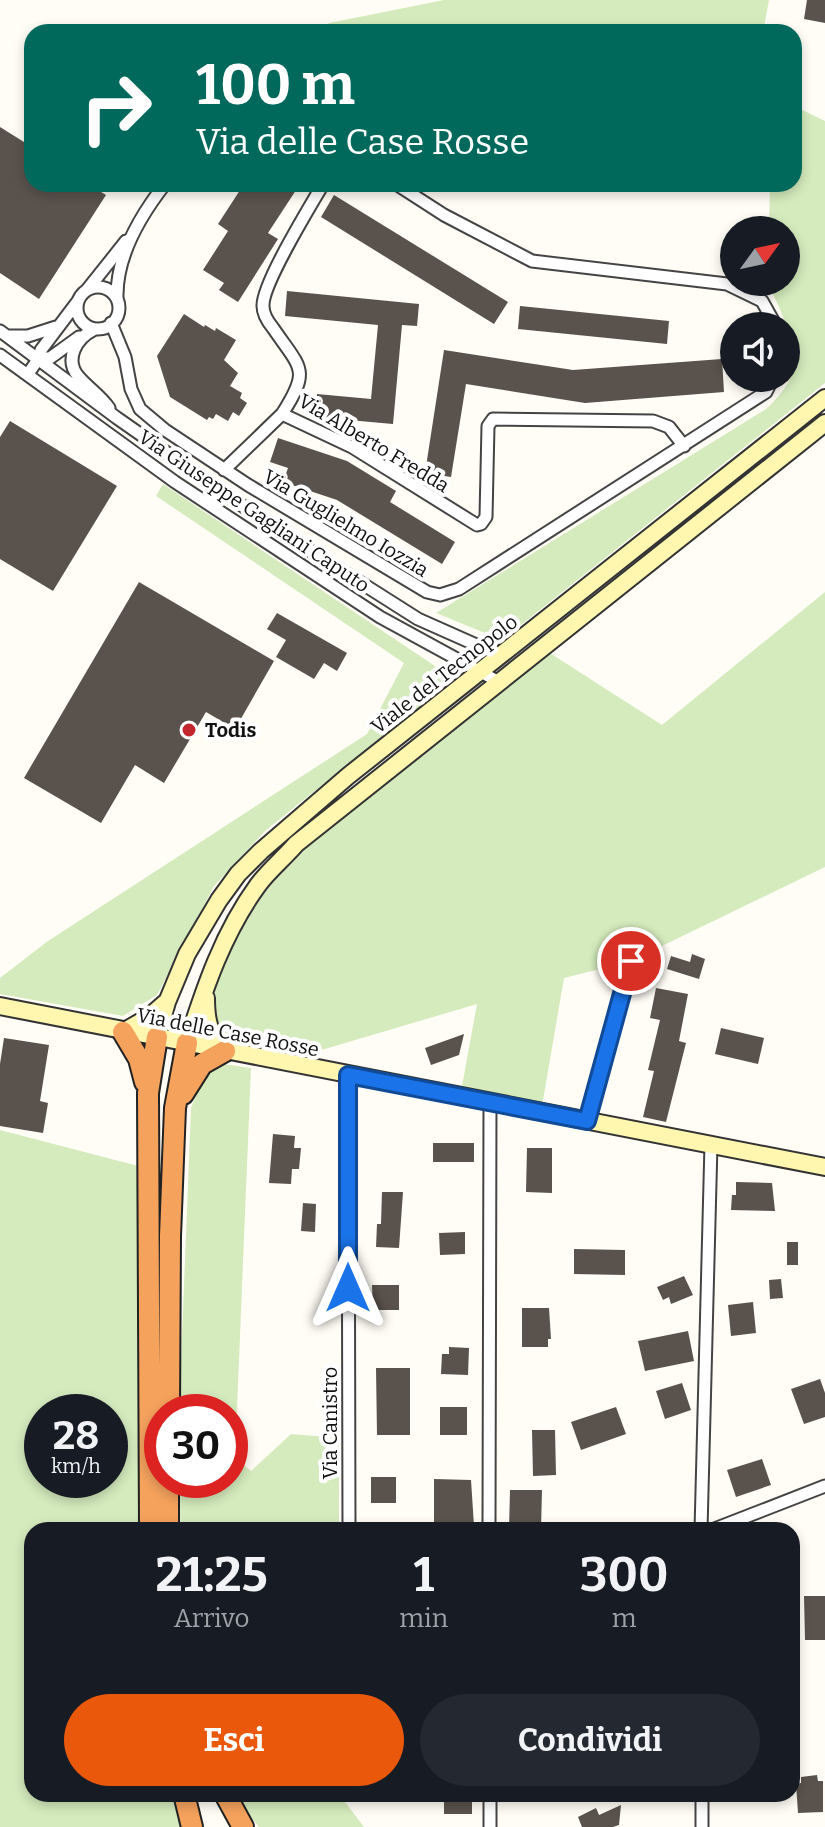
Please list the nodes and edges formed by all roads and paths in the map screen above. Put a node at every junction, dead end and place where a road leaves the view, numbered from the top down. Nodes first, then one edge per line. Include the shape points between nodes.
1 (160, 192) edge
2 (319, 192) edge
3 (408, 192) edge
4 (134, 232) junction
5 (642, 259) dead end
6 (643, 274) junction
7 (81, 298) junction
8 (117, 298) junction
9 (768, 312) edge
10 (111, 323) junction
11 (60, 325) junction
12 (88, 332) junction
13 (4, 334) edge
14 (0, 355) edge
15 (39, 358) junction
16 (28, 374) junction
17 (766, 392) edge
18 (825, 398) edge
19 (282, 414) junction
20 (117, 418) junction
21 (825, 423) edge
22 (684, 446) junction
23 (224, 470) junction
24 (499, 655) junction
25 (480, 671) junction
26 (499, 682) junction
27 (631, 961) dead end
28 (207, 981) junction
29 (167, 1002) junction
30 (0, 1006) edge
31 (123, 1032) junction
32 (157, 1037) junction
33 (187, 1043) junction
34 (225, 1051) junction
35 (348, 1075) junction
36 (148, 1093) junction
37 (490, 1102) junction
38 (175, 1108) junction
39 (587, 1121) junction
40 (711, 1144) junction
41 (825, 1167) edge
42 (169, 1394) edge
43 (825, 1486) edge
44 (168, 1498) edge
45 (150, 1522) edge
46 (169, 1522) edge
47 (349, 1522) edge
48 (489, 1522) edge
49 (701, 1522) edge
50 (733, 1522) edge
51 (186, 1802) edge
52 (200, 1802) edge
53 (229, 1802) edge
54 (490, 1802) edge
55 (702, 1802) edge
56 (192, 1827) edge
57 (206, 1827) edge
58 (243, 1827) edge
59 (490, 1827) edge
60 (702, 1827) edge

1 - 4 street
2 - 19 street, Via Alberto Fredda via 263,301 267,320 296,361 300,376 298,390
3 - 6 street via 532,261
4 - 7 street
4 - 8 street via 118,272
5 - 6 street
6 - 9 street via 727,284 762,301
7 - 8 street via 105,287
7 - 11 street
7 - 12 street via 78,315
8 - 10 street via 118,311
10 - 12 street
10 - 23 street, Via Guglielmo Iozzia via 140,409
11 - 13 street via 42,333
11 - 15 street
12 - 15 street via 50,358
12 - 20 street via 74,349 76,374
13 - 15 street, Via Giuseppe Gagliani Caputo
14 - 16 street, Via Giuseppe Gagliani Caputo
15 - 16 street
15 - 20 street, Via Giuseppe Gagliani Caputo
16 - 25 street, Via Giuseppe Gagliani Caputo via 175,482 380,617
17 - 22 street, Via Guglielmo Iozzia
18 - 24 main road, Viale del Tecnopolo
19 - 22 street, Via Alberto Fredda via 352,447 477,525 486,517 488,426 493,419 653,421 669,427
19 - 23 street
20 - 24 street, Via Giuseppe Gagliani Caputo via 273,527 418,619
21 - 26 main road, Viale del Tecnopolo
22 - 23 street, Via Guglielmo Iozzia via 459,589 440,595
24 - 25 main road, Viale del Tecnopolo
25 - 26 street, Via Giuseppe Gagliani Caputo
25 - 29 main road, Viale del Tecnopolo via 348,776 238,874 187,954
26 - 28 main road, Viale del Tecnopolo via 296,844 245,904
27 - 39 street
28 - 33 main road, Viale del Tecnopolo
28 - 34 main road via 208,1025
29 - 31 main road
29 - 32 main road, Viale del Tecnopolo
30 - 31 main road, Via delle Case Rosse
31 - 32 main road, Via delle Case Rosse
31 - 36 highway via 139,1059
32 - 33 main road, Via delle Case Rosse
32 - 36 highway
33 - 34 main road, Via delle Case Rosse
33 - 38 highway
34 - 35 main road, Via delle Case Rosse
34 - 38 highway via 195,1071
35 - 37 main road, Via delle Case Rosse
35 - 47 street, Via Canistro
36 - 45 highway
37 - 39 main road, Via delle Case Rosse
37 - 48 street
38 - 42 highway
39 - 40 main road, Via delle Case Rosse
40 - 41 main road, Via delle Case Rosse
40 - 49 street
43 - 50 street
44 - 46 highway
51 - 56 highway
52 - 57 highway
53 - 58 highway
54 - 59 street
55 - 60 street

